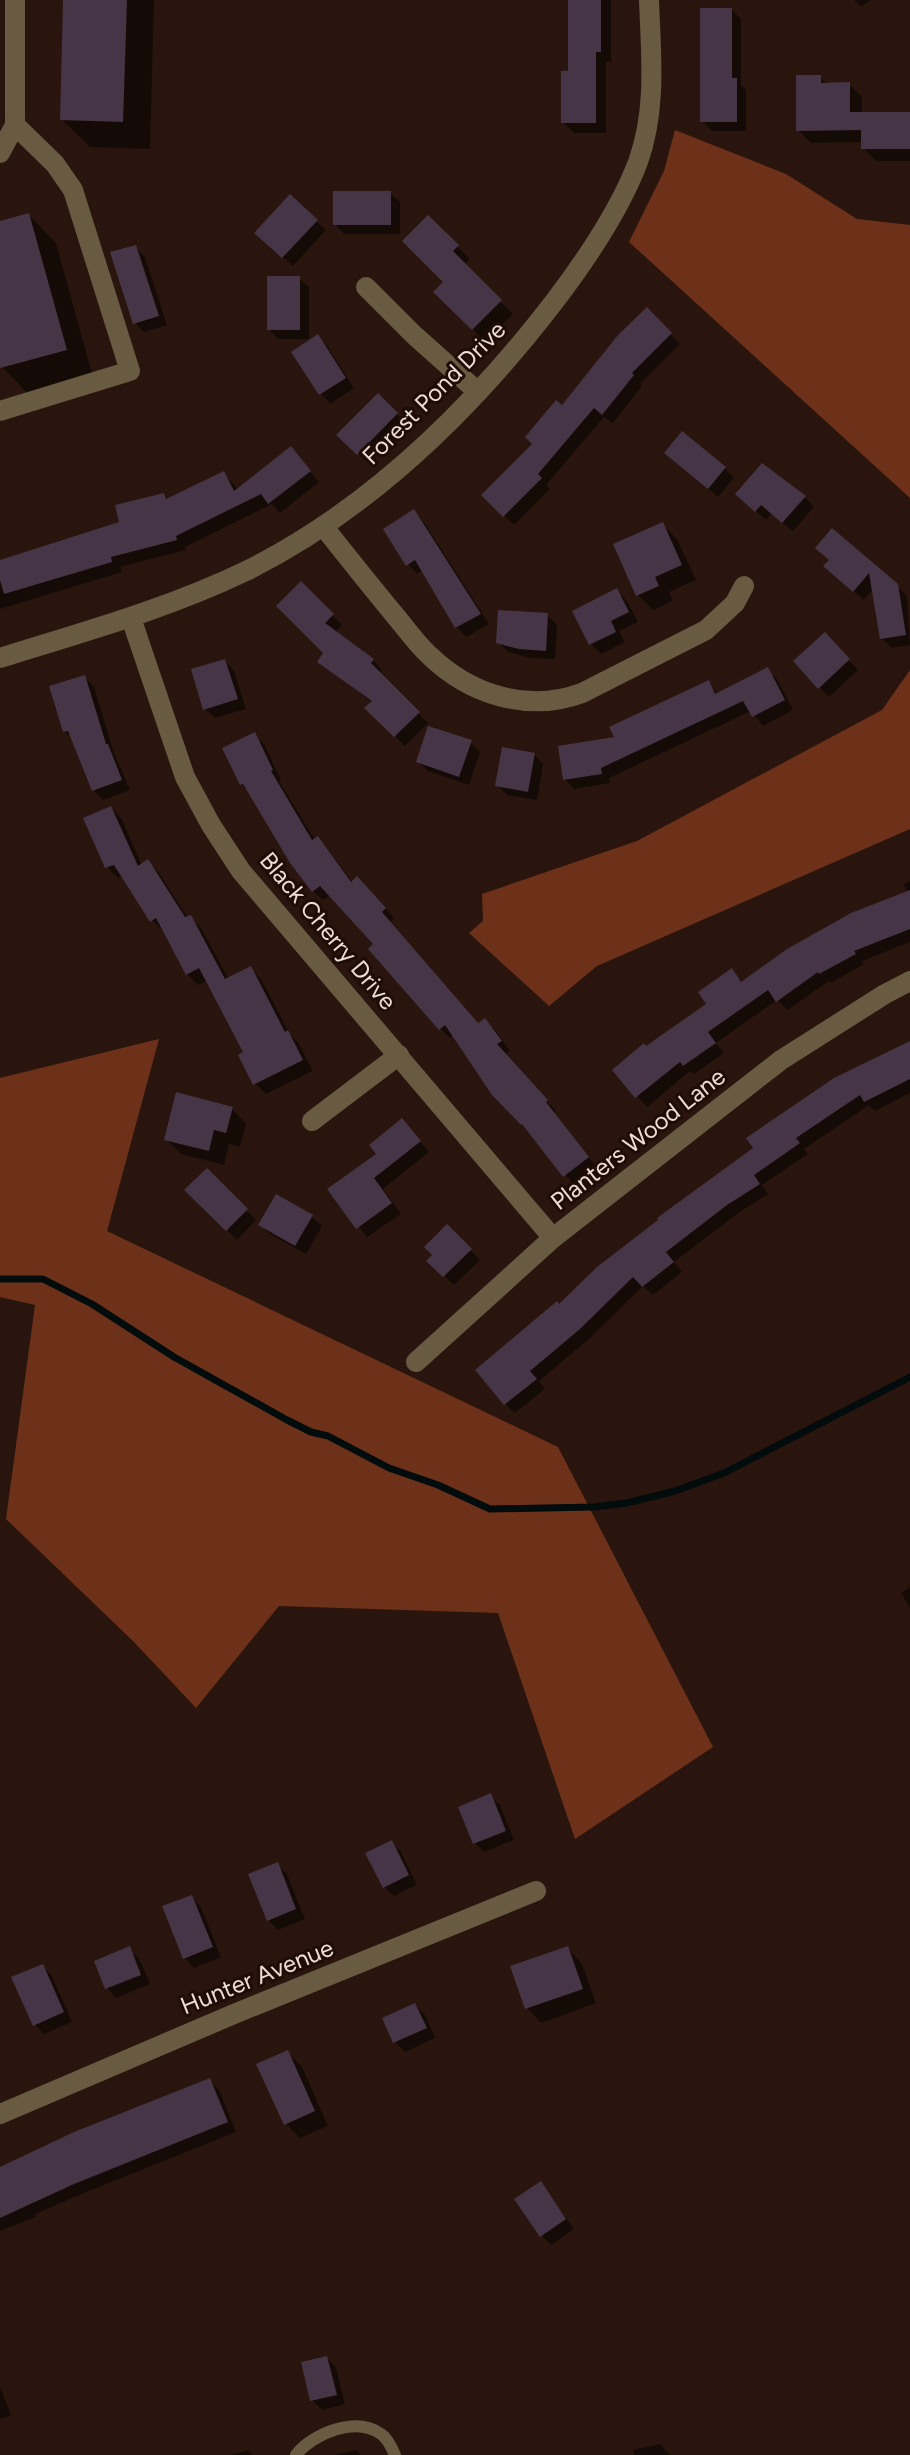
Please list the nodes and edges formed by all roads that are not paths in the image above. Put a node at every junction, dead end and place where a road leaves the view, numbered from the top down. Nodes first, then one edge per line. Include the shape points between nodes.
1 (15, 0) edge
2 (649, 0) edge
3 (15, 125) junction
4 (0, 153) edge
5 (366, 287) dead end
6 (478, 392) junction
7 (0, 411) edge
8 (323, 526) junction
9 (744, 586) dead end
10 (131, 618) junction
11 (0, 658) edge
12 (910, 981) edge
13 (399, 1055) junction
14 (312, 1121) dead end
15 (553, 1238) junction
16 (416, 1362) dead end
17 (536, 1891) dead end
18 (0, 2114) edge
19 (296, 2455) edge
20 (395, 2455) edge

1 - 3 street
2 - 6 street, Forest Pond Drive via 651,108 637,163 578,271
3 - 4 street
3 - 7 street via 73,190 130,371
5 - 6 street
6 - 8 street, Forest Pond Drive via 396,471
8 - 9 street via 428,655 477,689 508,700 543,702 582,693 706,630 735,603
8 - 10 street, Forest Pond Drive via 248,570
10 - 11 street, Forest Pond Drive
10 - 13 street, Black Cherry Drive via 185,777 211,825 281,920
12 - 15 street, Planters Wood Lane via 781,1060
13 - 14 street
13 - 15 street, Black Cherry Drive
15 - 16 street, Planters Wood Lane
17 - 18 street, Hunter Avenue
19 - 20 lane via 305,2442 361,2426 383,2435

